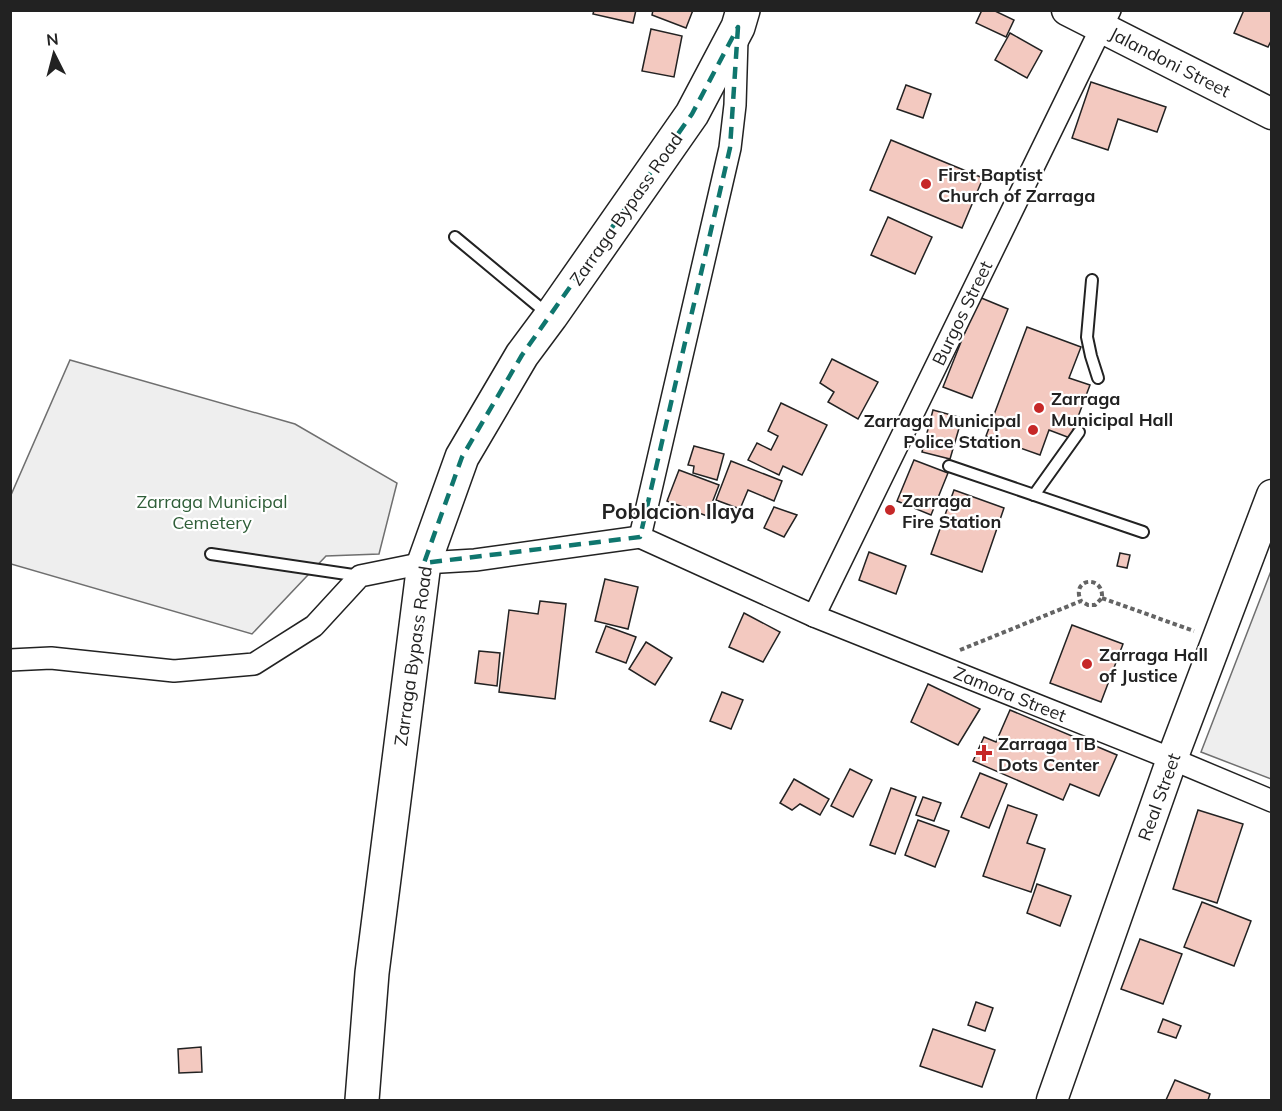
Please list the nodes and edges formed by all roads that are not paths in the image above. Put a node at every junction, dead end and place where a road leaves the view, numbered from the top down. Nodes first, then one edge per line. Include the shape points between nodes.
1 (1067, 10) edge
2 (740, 19) edge
3 (1106, 19) edge
4 (1272, 114) edge
5 (455, 237) dead end
6 (1092, 280) dead end
7 (551, 316) junction
8 (1098, 378) dead end
9 (1079, 432) dead end
10 (949, 466) dead end
11 (1035, 495) junction
12 (1272, 495) edge
13 (1143, 532) dead end
14 (640, 537) junction
15 (211, 554) dead end
16 (424, 563) junction
17 (360, 576) junction
18 (814, 616) junction
19 (10, 660) edge
20 (1172, 759) junction
21 (1272, 801) edge
22 (1056, 1099) edge
23 (362, 1101) edge

1 - 3 main road, Jalandoni Street
2 - 7 main road, Zarraga Bypass Road via 692,114
2 - 14 street via 729,148
3 - 4 main road, Jalandoni Street
3 - 18 street, Burgos Street
5 - 7 lane
6 - 8 lane via 1087,337
7 - 16 main road, Zarraga Bypass Road via 522,355 462,457
9 - 11 lane
10 - 11 lane
11 - 13 lane
12 - 20 main road, Real Street
14 - 16 street via 476,560
14 - 18 street, Zamora Street
15 - 17 lane
16 - 17 street
16 - 23 main road, Zarraga Bypass Road via 372,973
17 - 19 street via 314,626 254,663 174,671 51,658
18 - 20 street, Zamora Street
20 - 21 street, Zamora Street
20 - 22 main road, Real Street

